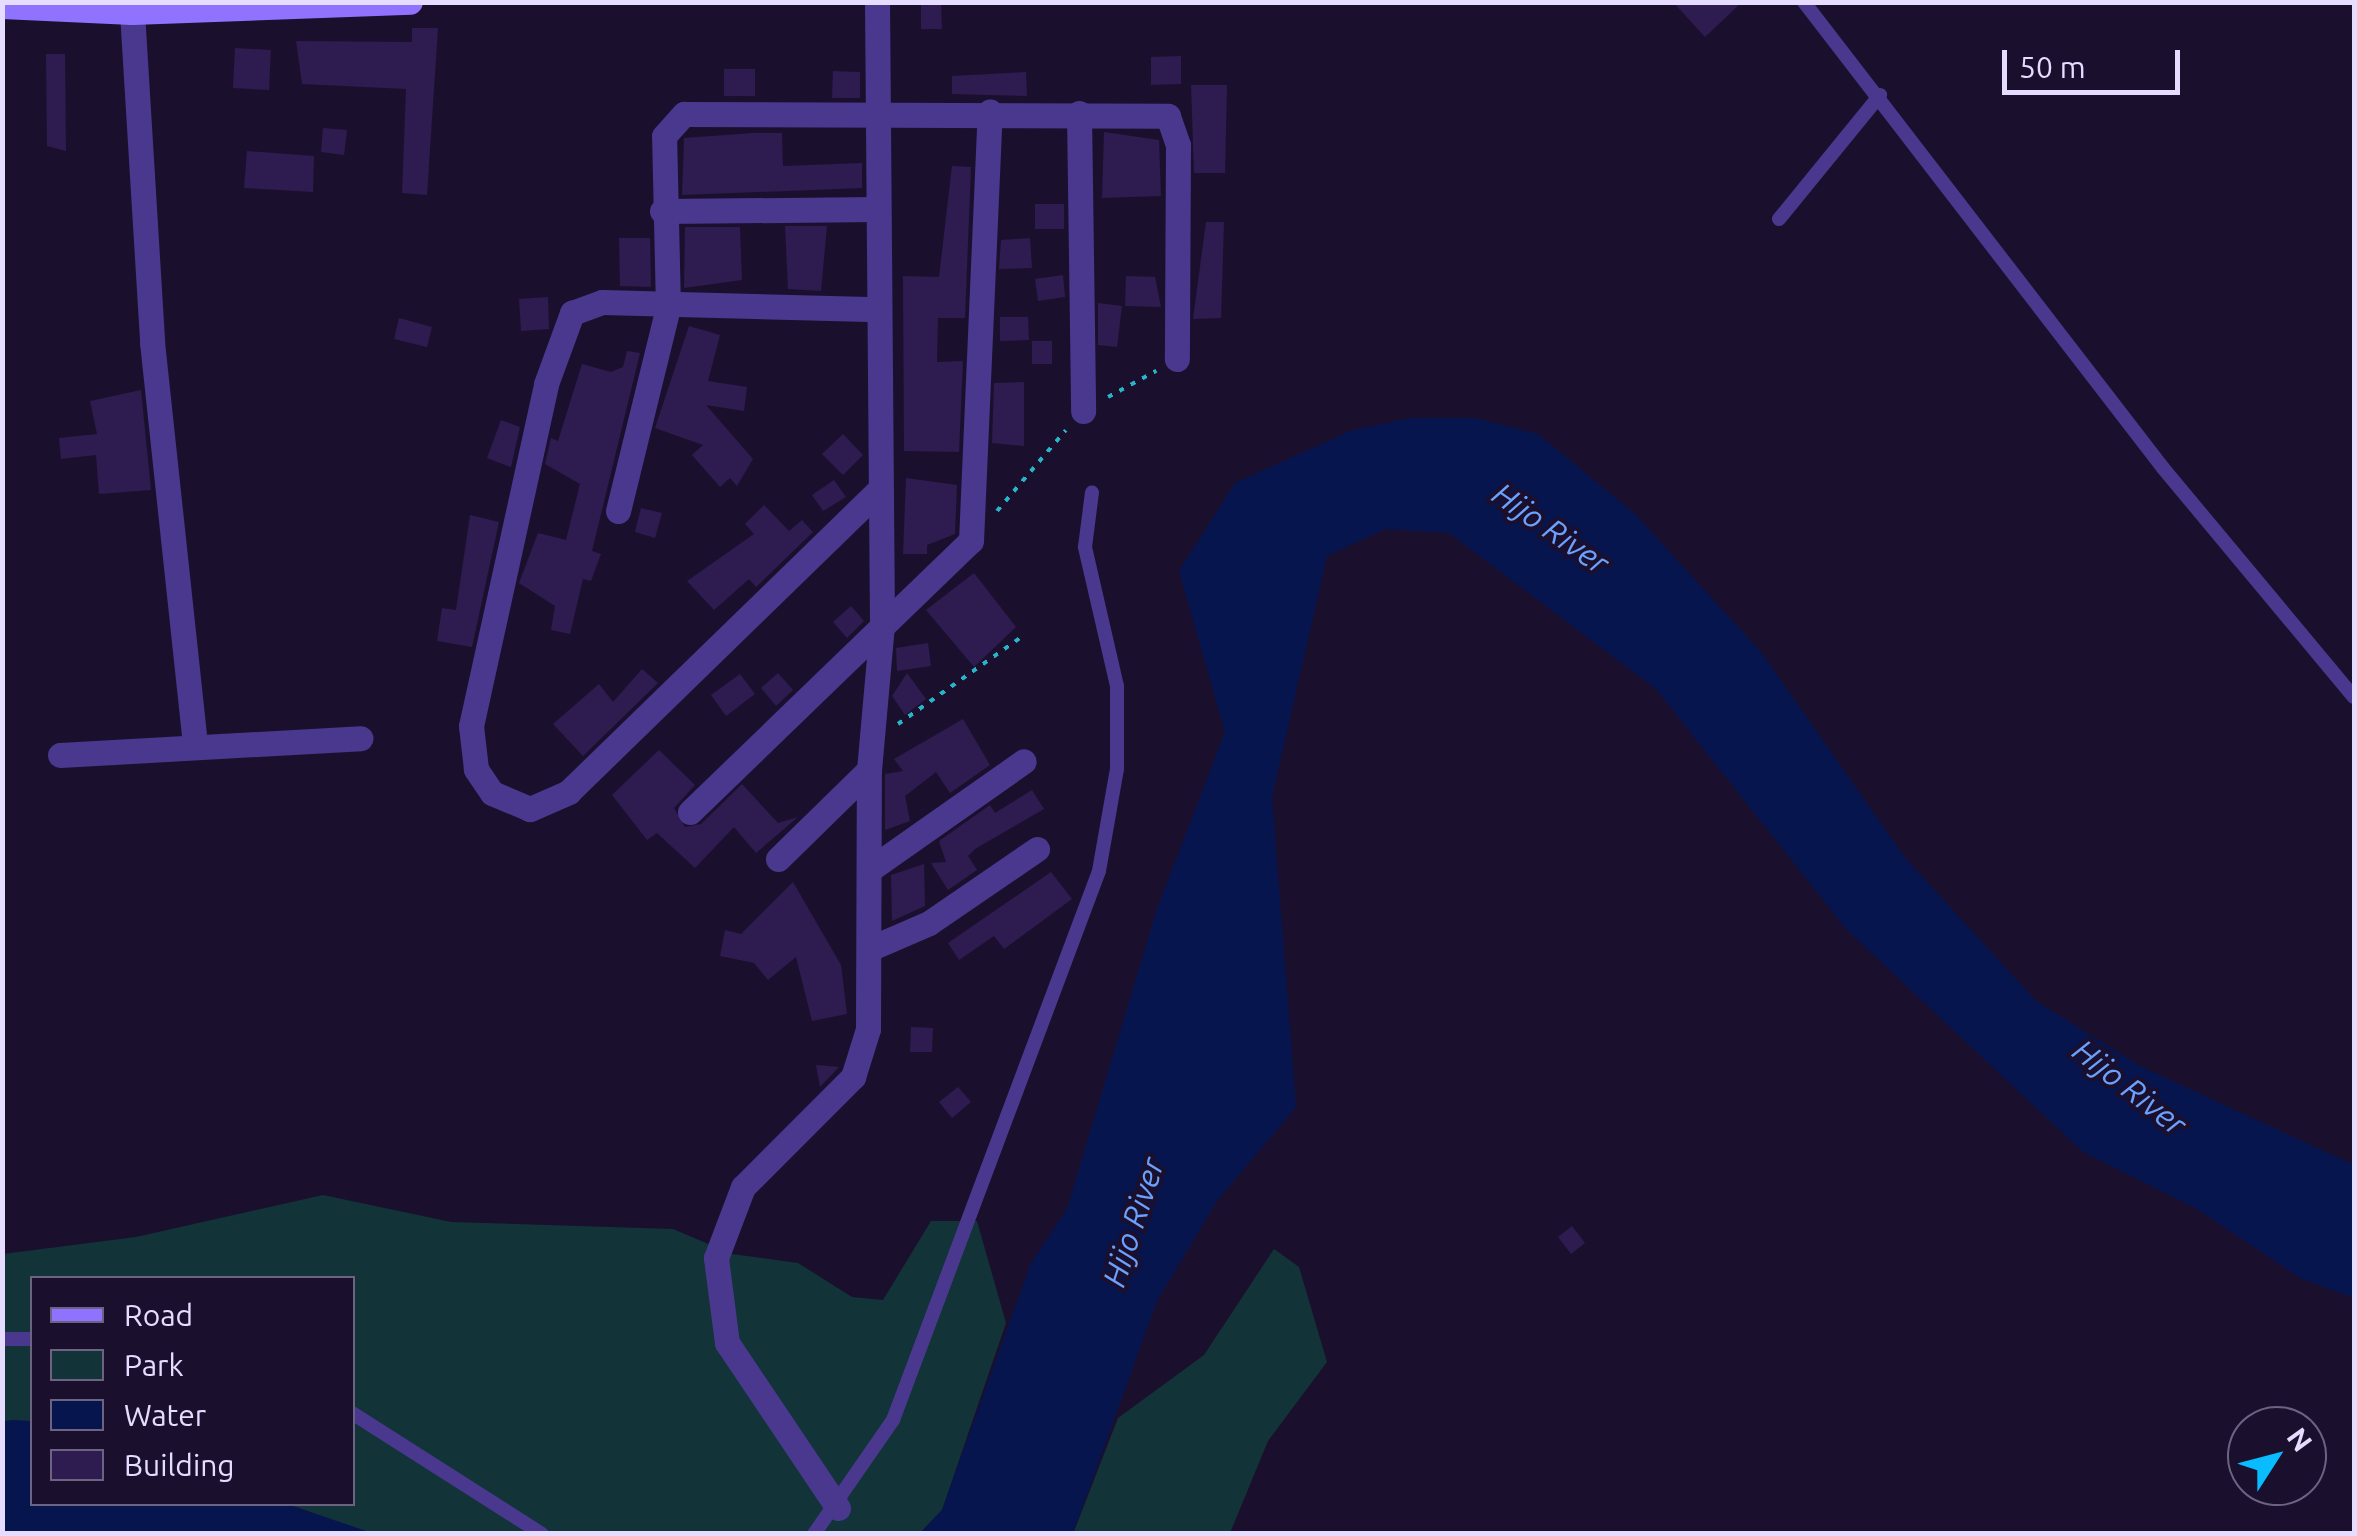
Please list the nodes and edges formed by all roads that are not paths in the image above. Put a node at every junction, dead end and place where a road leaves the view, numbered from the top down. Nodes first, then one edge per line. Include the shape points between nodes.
1 (410, 2) edge
2 (877, 2) edge
3 (1804, 2) edge
4 (2, 6) edge
5 (132, 8) edge
6 (1880, 95) junction
7 (878, 110) junction
8 (990, 111) junction
9 (1079, 113) junction
10 (877, 209) junction
11 (662, 211) junction
12 (1779, 219) dead end
13 (668, 308) junction
14 (878, 309) junction
15 (1177, 360) road end
16 (1083, 411) road end
17 (878, 492) junction
18 (1092, 492) dead end
19 (618, 511) dead end
20 (882, 624) junction
21 (2354, 696) edge
22 (361, 738) dead end
23 (195, 746) junction
24 (60, 755) dead end
25 (1024, 760) dead end
26 (869, 770) junction
27 (690, 812) dead end
28 (1038, 848) dead end
29 (778, 859) dead end
30 (869, 870) junction
31 (869, 949) junction
32 (30, 1338) edge
33 (2, 1339) edge
34 (355, 1416) edge
35 (838, 1508) junction
36 (542, 1534) edge
37 (814, 1534) edge

1 - 5 main road
2 - 7 street
3 - 6 lane
4 - 5 main road
5 - 23 street via 152,342
6 - 12 lane
6 - 21 lane via 2163,468
7 - 8 street
7 - 10 street
7 - 11 street via 684,114 664,136
8 - 9 street
8 - 20 street via 971,541
9 - 15 street via 1156,112 1176,126
9 - 16 street
10 - 11 street
10 - 14 street
11 - 13 street
13 - 14 street
13 - 17 street via 602,302 564,324 472,726 476,769 492,793 530,809 586,778
13 - 19 street
14 - 17 street
17 - 20 street
18 - 35 lane via 1085,547 1117,686 1117,770 1099,871 893,1420
20 - 26 street
20 - 27 street
22 - 23 street
23 - 24 street
25 - 30 street
26 - 29 street
26 - 30 street
28 - 31 street via 929,923
30 - 31 street
31 - 35 street via 863,1056 743,1187 716,1258 727,1343
32 - 33 lane
34 - 36 lane
35 - 37 lane

